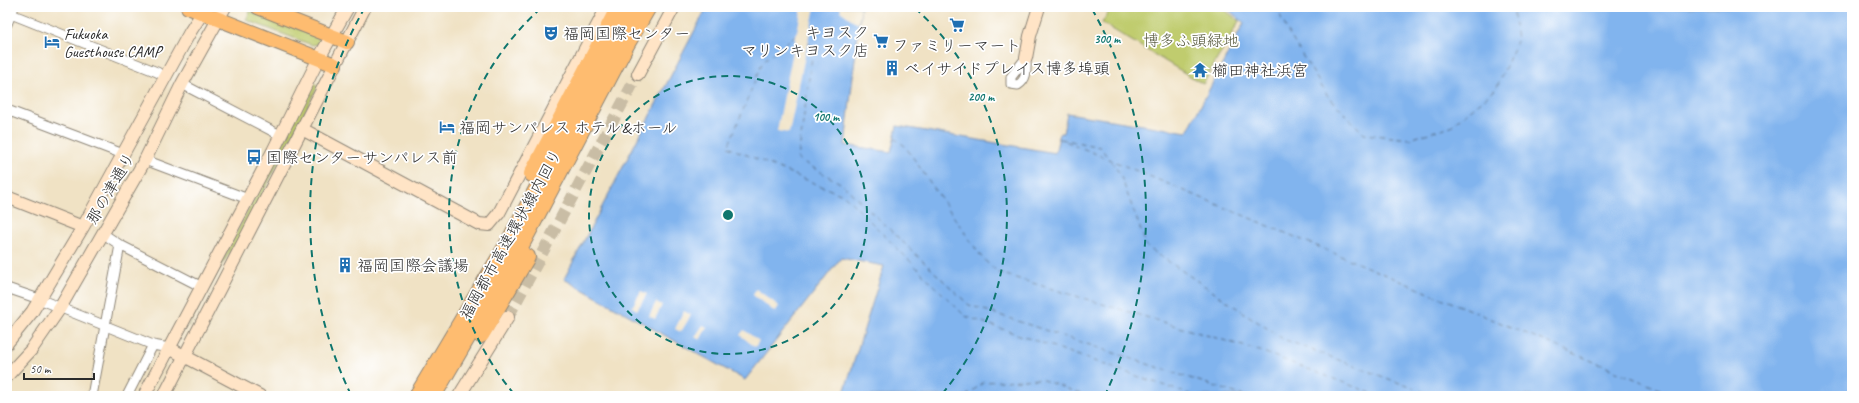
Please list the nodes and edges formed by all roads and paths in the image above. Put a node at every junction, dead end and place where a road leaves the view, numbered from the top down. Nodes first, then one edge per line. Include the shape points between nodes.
1 (188, 7) edge
2 (258, 7) edge
3 (348, 7) edge
4 (365, 7) edge
5 (606, 7) edge
6 (619, 7) edge
7 (633, 7) edge
8 (640, 7) edge
9 (648, 7) edge
10 (674, 7) edge
11 (1039, 7) edge
12 (12, 10) edge
13 (204, 10) edge
14 (222, 13) edge
15 (7, 24) edge
16 (332, 35) junction
17 (347, 42) junction
18 (319, 58) junction
19 (1026, 58) dead end
20 (335, 65) junction
21 (638, 74) tunnel mouth
22 (166, 77) junction
23 (182, 84) junction
24 (7, 110) edge
25 (302, 129) junction
26 (280, 135) junction
27 (123, 154) junction
28 (145, 160) junction
29 (7, 197) edge
30 (248, 199) junction
31 (83, 227) junction
32 (102, 234) junction
33 (120, 245) junction
34 (202, 287) junction
35 (7, 288) edge
36 (39, 299) junction
37 (60, 308) junction
38 (508, 317) tunnel mouth
39 (106, 326) junction
40 (7, 343) edge
41 (153, 345) junction
42 (169, 348) junction
43 (184, 356) junction
44 (7, 376) edge
45 (92, 396) edge
46 (127, 396) edge
47 (144, 396) edge
48 (164, 396) edge
49 (260, 396) edge
50 (417, 396) edge
51 (433, 396) edge
52 (441, 396) edge
53 (459, 396) edge

1 - 13 main road
2 - 16 main road
3 - 16 street
4 - 17 street
5 - 25 street via 499,213 489,225 479,224
6 - 50 highway via 503,230 441,341
7 - 50 highway, 福岡都市高速環状線内回り via 509,242
8 - 52 highway via 614,89 504,298
9 - 51 highway via 520,247
10 - 21 street
11 - 19 street
12 - 15 street
12 - 22 street
13 - 14 main road
13 - 22 street, 那の津通り
14 - 18 main road
14 - 23 street, 那の津通り
16 - 17 main road
16 - 18 street
17 - 20 street
18 - 20 main road
18 - 26 street
20 - 25 street
22 - 27 street, 那の津通り
23 - 26 street
23 - 28 street, 那の津通り
24 - 27 street
25 - 43 street
26 - 30 street
27 - 31 street, 那の津通り
28 - 30 street
28 - 32 street, 那の津通り
29 - 31 street
30 - 34 street
31 - 36 street, 那の津通り
32 - 33 street
32 - 37 street, 那の津通り
33 - 34 street
33 - 39 street
34 - 42 street
35 - 36 street
36 - 37 street
36 - 40 street, 那の津通り
37 - 39 street
37 - 44 street, 那の津通り via 31,350
38 - 53 street
39 - 41 street
39 - 45 street
41 - 42 street
41 - 46 street
42 - 43 street
42 - 47 street
43 - 48 street
43 - 49 street

